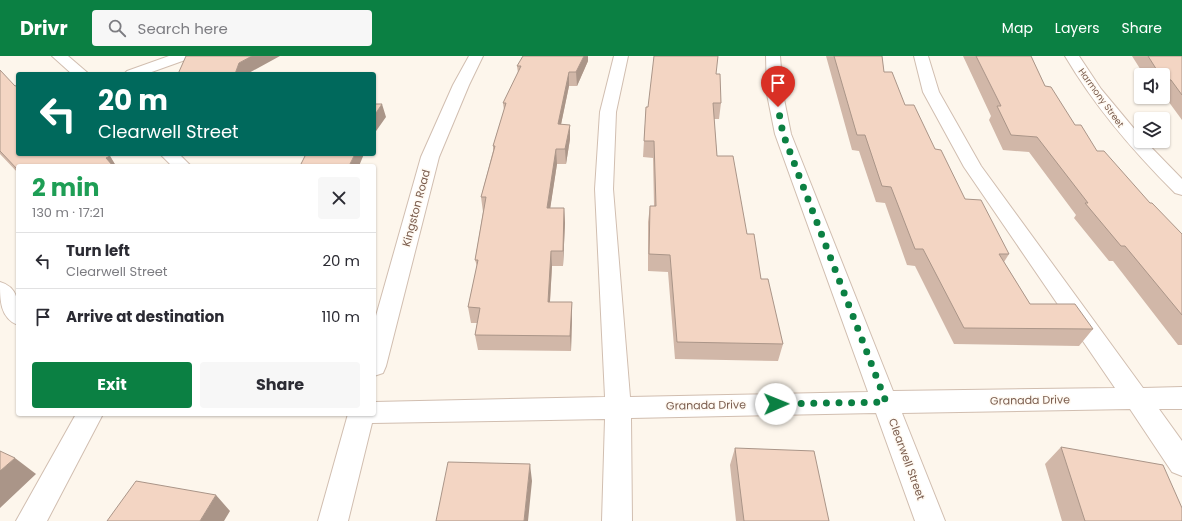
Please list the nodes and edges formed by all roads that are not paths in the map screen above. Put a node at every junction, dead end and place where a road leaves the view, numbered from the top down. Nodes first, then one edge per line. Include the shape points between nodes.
1 (59, 56) edge
2 (183, 56) edge
3 (476, 56) edge
4 (621, 56) edge
5 (773, 56) edge
6 (921, 56) edge
7 (1072, 56) edge
8 (79, 72) edge
9 (138, 72) edge
10 (171, 156) edge
11 (180, 164) edge
12 (1182, 189) edge
13 (0, 290) edge
14 (16, 313) edge
15 (376, 359) edge
16 (1136, 398) junction
17 (1182, 398) edge
18 (886, 402) junction
19 (618, 407) junction
20 (376, 413) edge
21 (89, 416) edge
22 (360, 416) edge
23 (1182, 463) edge
24 (31, 521) edge
25 (333, 521) edge
26 (618, 521) edge
27 (930, 521) edge

1 - 8 street
2 - 9 street
3 - 15 street, Kingston Road via 430,157
4 - 19 street via 608,112 604,189
5 - 18 street, Clearwell Street via 775,94 783,134
6 - 16 street via 931,92 973,167
7 - 12 street, Harmony Street via 1087,82 1117,122
10 - 11 street
13 - 14 street
16 - 17 street, Granada Drive
16 - 18 street, Granada Drive
16 - 23 street
18 - 19 street, Granada Drive
18 - 27 street, Clearwell Street
19 - 20 street, Granada Drive
19 - 26 street
21 - 24 street
22 - 25 street

